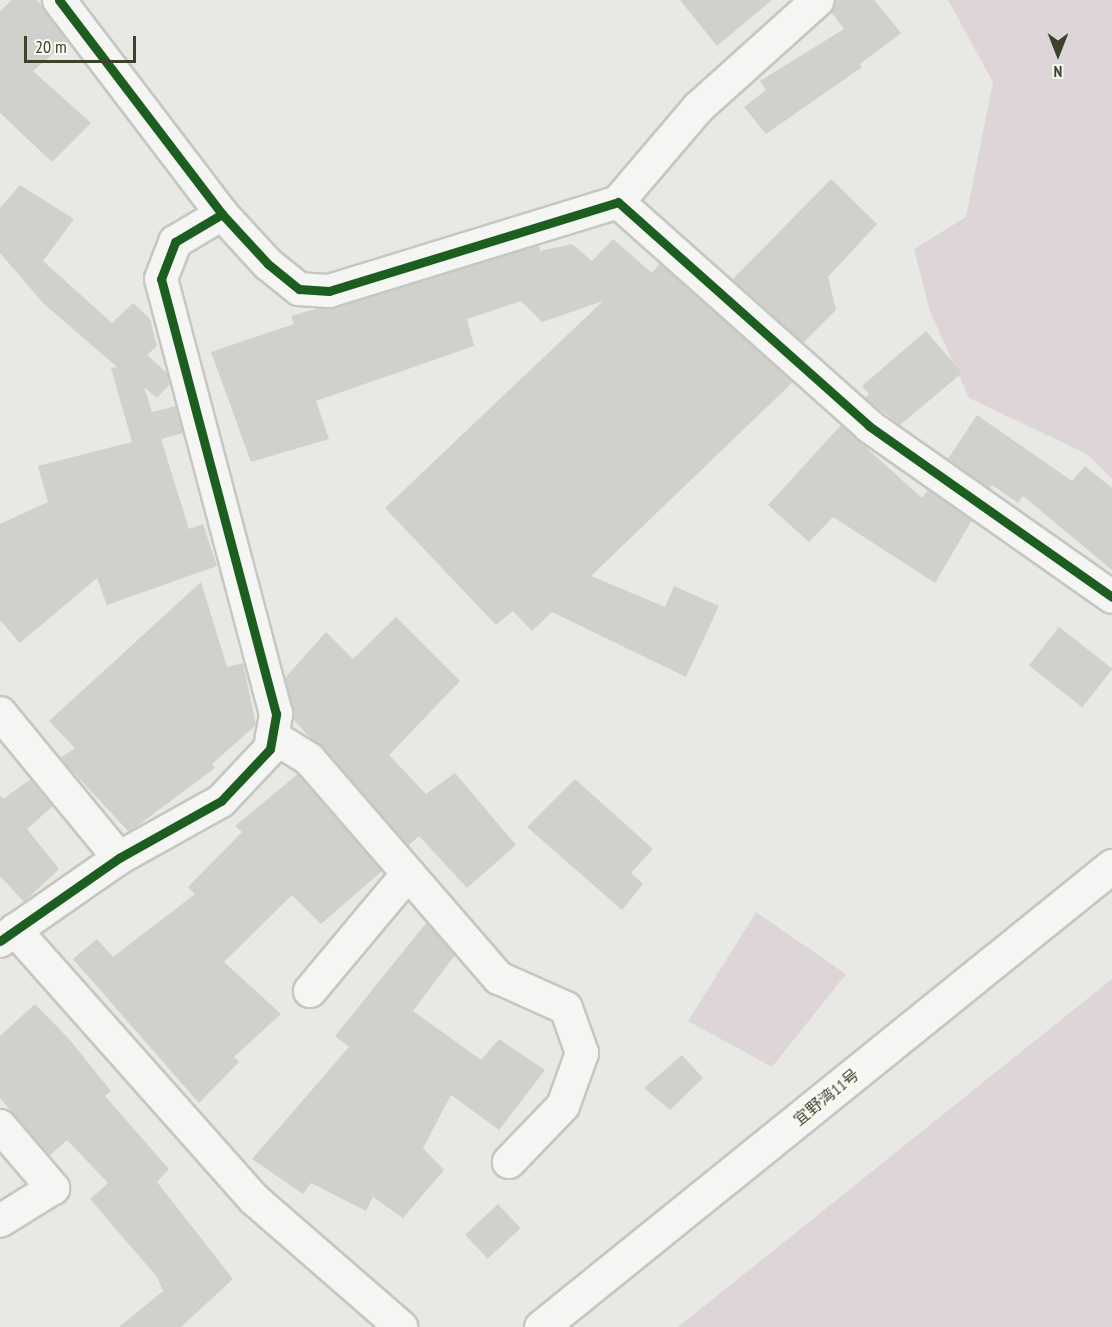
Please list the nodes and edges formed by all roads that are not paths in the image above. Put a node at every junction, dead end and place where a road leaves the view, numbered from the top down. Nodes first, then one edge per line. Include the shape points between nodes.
1 (59, 0) edge
2 (818, 0) edge
3 (618, 202) junction
4 (222, 214) junction
5 (1112, 597) edge
6 (0, 713) edge
7 (272, 736) junction
8 (119, 858) junction
9 (1112, 866) edge
10 (408, 874) junction
11 (8, 935) edge
12 (310, 991) dead end
13 (0, 1126) edge
14 (509, 1162) dead end
15 (0, 1221) edge
16 (401, 1327) edge
17 (541, 1327) edge

1 - 4 street
2 - 3 street via 698,108
3 - 4 street via 329,291 299,290 268,264
3 - 5 street via 869,426
4 - 7 street via 175,243 161,279 276,714
6 - 8 street
7 - 8 street via 270,749 221,801
7 - 10 street via 309,759
8 - 11 street
9 - 17 street, 宜野湾11号
10 - 12 street
10 - 14 street via 499,978 566,1008 578,1041 582,1053 563,1106
11 - 16 street via 255,1200
13 - 15 street via 53,1188

